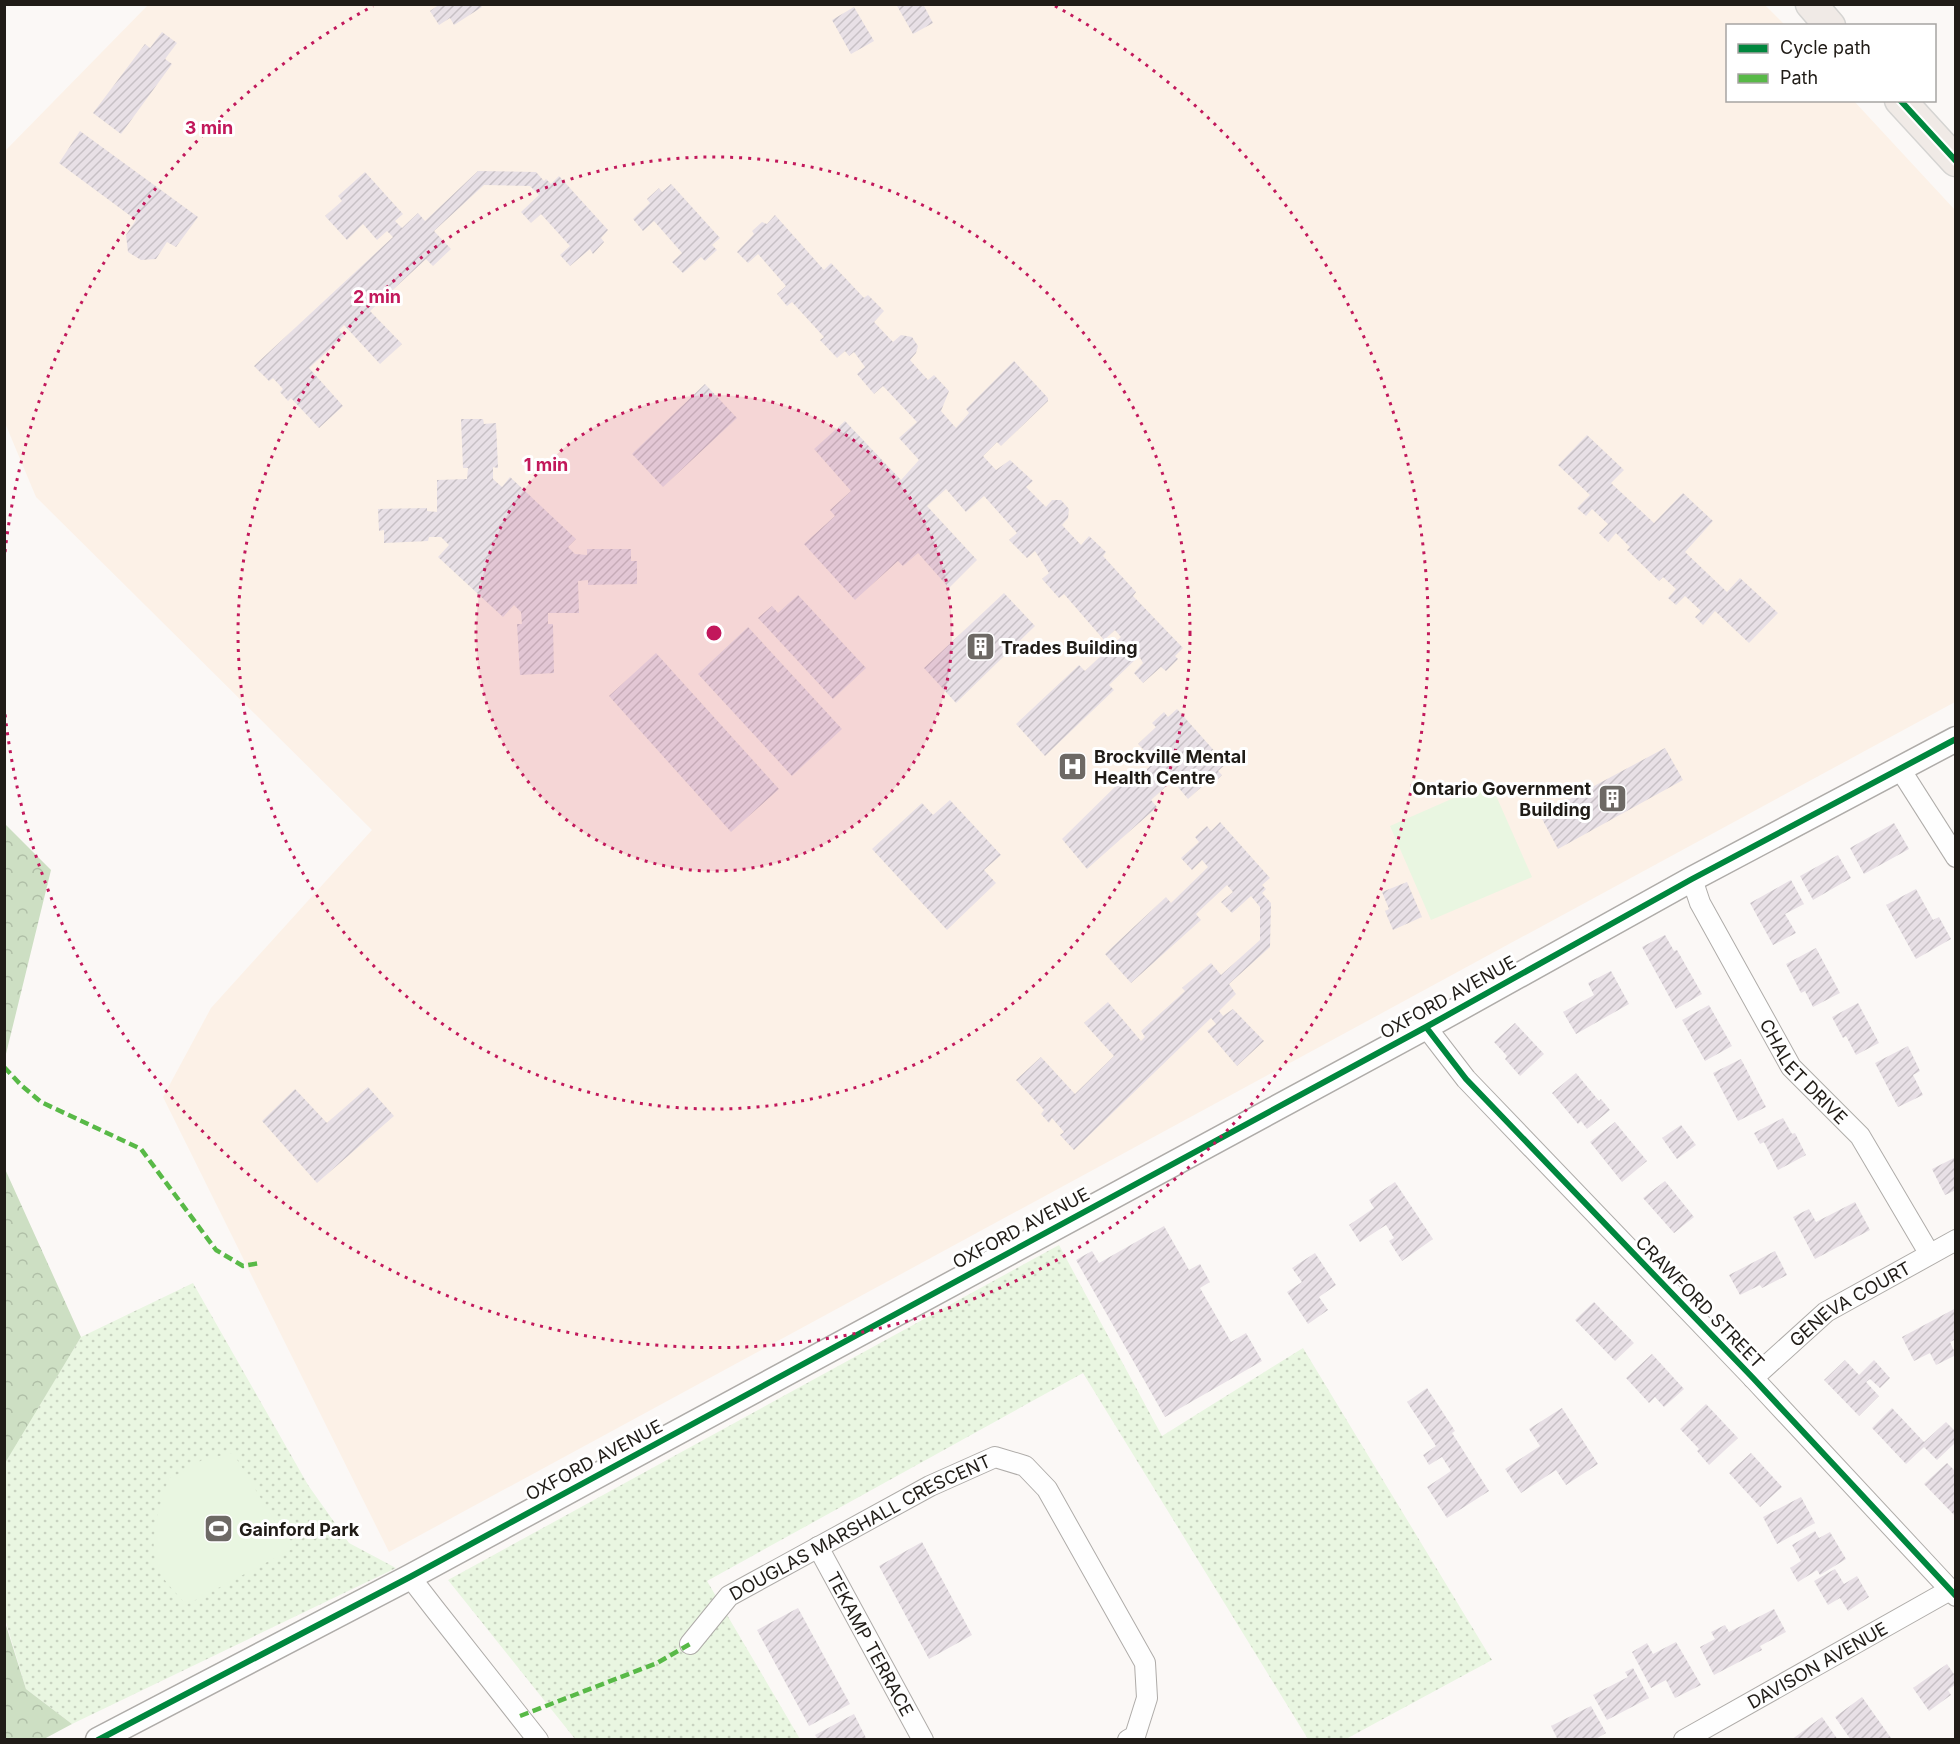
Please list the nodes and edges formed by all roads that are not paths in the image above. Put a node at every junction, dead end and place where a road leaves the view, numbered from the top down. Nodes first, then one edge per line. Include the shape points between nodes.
1 (1811, 4) edge
2 (1828, 24) edge
3 (1902, 102) edge
4 (1956, 160) edge
5 (1956, 739) edge
6 (1900, 769) junction
7 (1956, 857) edge
8 (1692, 879) junction
9 (1426, 1027) junction
10 (1956, 1240) edge
11 (1929, 1253) junction
12 (1753, 1378) junction
13 (818, 1547) junction
14 (411, 1576) junction
15 (1953, 1593) edge
16 (690, 1644) dead end
17 (98, 1740) edge
18 (538, 1740) edge
19 (922, 1740) edge
20 (1128, 1740) edge
21 (1684, 1740) edge

1 - 2 main road
3 - 4 main road
5 - 6 street, OXFORD AVENUE
6 - 7 street
6 - 8 street, OXFORD AVENUE
8 - 9 street, OXFORD AVENUE
8 - 11 street, CHALET DRIVE via 1700,903 1791,1067 1860,1136
9 - 12 street, CRAWFORD STREET via 1466,1079
9 - 14 street, OXFORD AVENUE
10 - 11 street, GENEVA COURT
11 - 12 street, GENEVA COURT via 1826,1312
12 - 15 street, CRAWFORD STREET
13 - 16 street, DOUGLAS MARSHALL CRESCENT via 729,1596
13 - 19 street, TEKAMP TERRACE
13 - 20 street, DOUGLAS MARSHALL CRESCENT via 930,1486 995,1457 1025,1466 1047,1489 1145,1662 1147,1698 1135,1736
14 - 17 street, OXFORD AVENUE
14 - 18 street
15 - 21 street, DAVISON AVENUE

